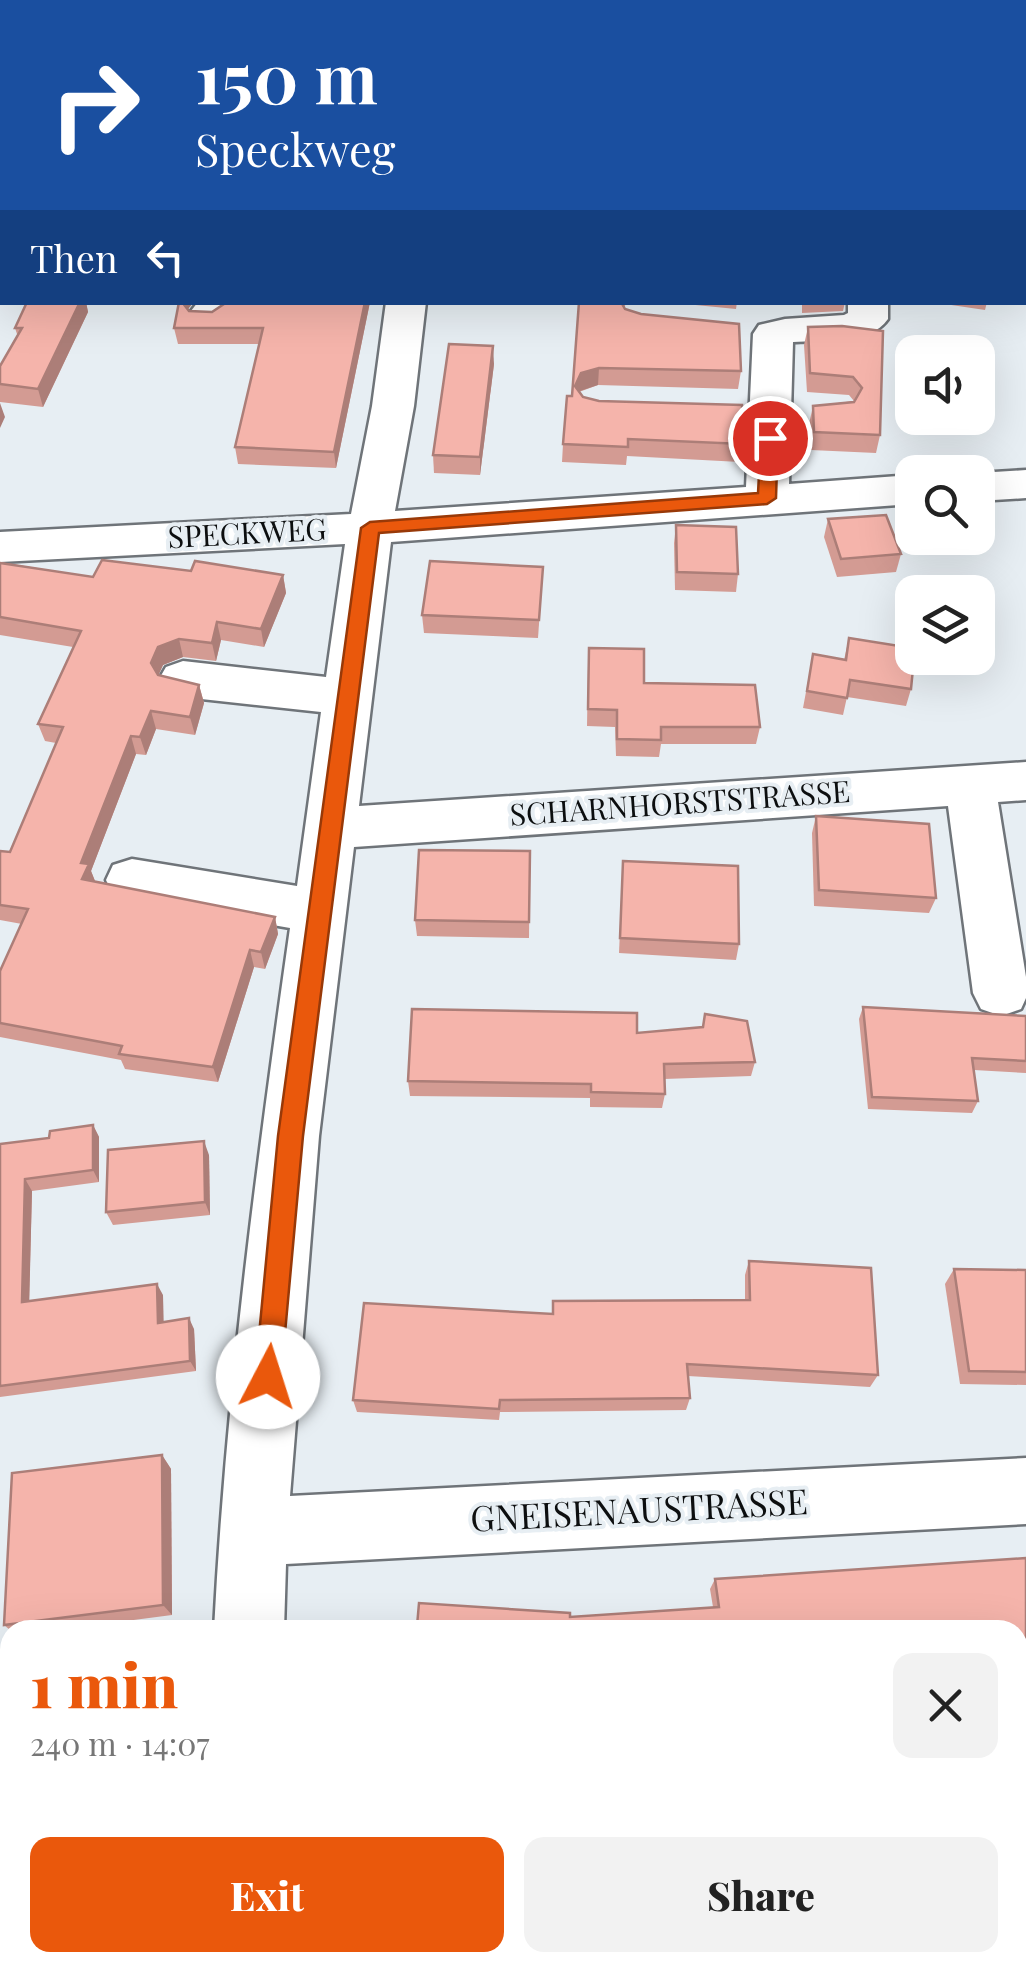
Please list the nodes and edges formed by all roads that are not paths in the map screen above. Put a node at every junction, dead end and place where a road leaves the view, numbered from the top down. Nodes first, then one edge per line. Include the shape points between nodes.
1 (406, 305) edge
2 (868, 305) edge
3 (731, 325) edge
4 (784, 330) junction
5 (1026, 484) edge
6 (995, 486) edge
7 (895, 491) edge
8 (767, 498) junction
9 (370, 528) junction
10 (0, 546) edge
11 (183, 680) edge
12 (350, 697) junction
13 (1026, 781) edge
14 (970, 785) junction
15 (333, 828) junction
16 (132, 880) dead end
17 (322, 912) junction
18 (1001, 993) dead end
19 (1026, 1491) edge
20 (253, 1532) junction
21 (249, 1620) edge

1 - 9 street
2 - 4 street via 868,319 853,328
3 - 4 street
4 - 8 street via 773,334
5 - 6 street
7 - 8 street, SPECKWEG
8 - 9 street, SPECKWEG
9 - 10 street, SPECKWEG
9 - 12 street
11 - 12 street
12 - 15 street
13 - 14 street, SCHARNHORSTSTRASSE
14 - 15 street, SCHARNHORSTSTRASSE
14 - 18 street
15 - 17 street
16 - 17 street
17 - 20 street via 290,1136
19 - 20 street, GNEISENAUSTRASSE
20 - 21 street

